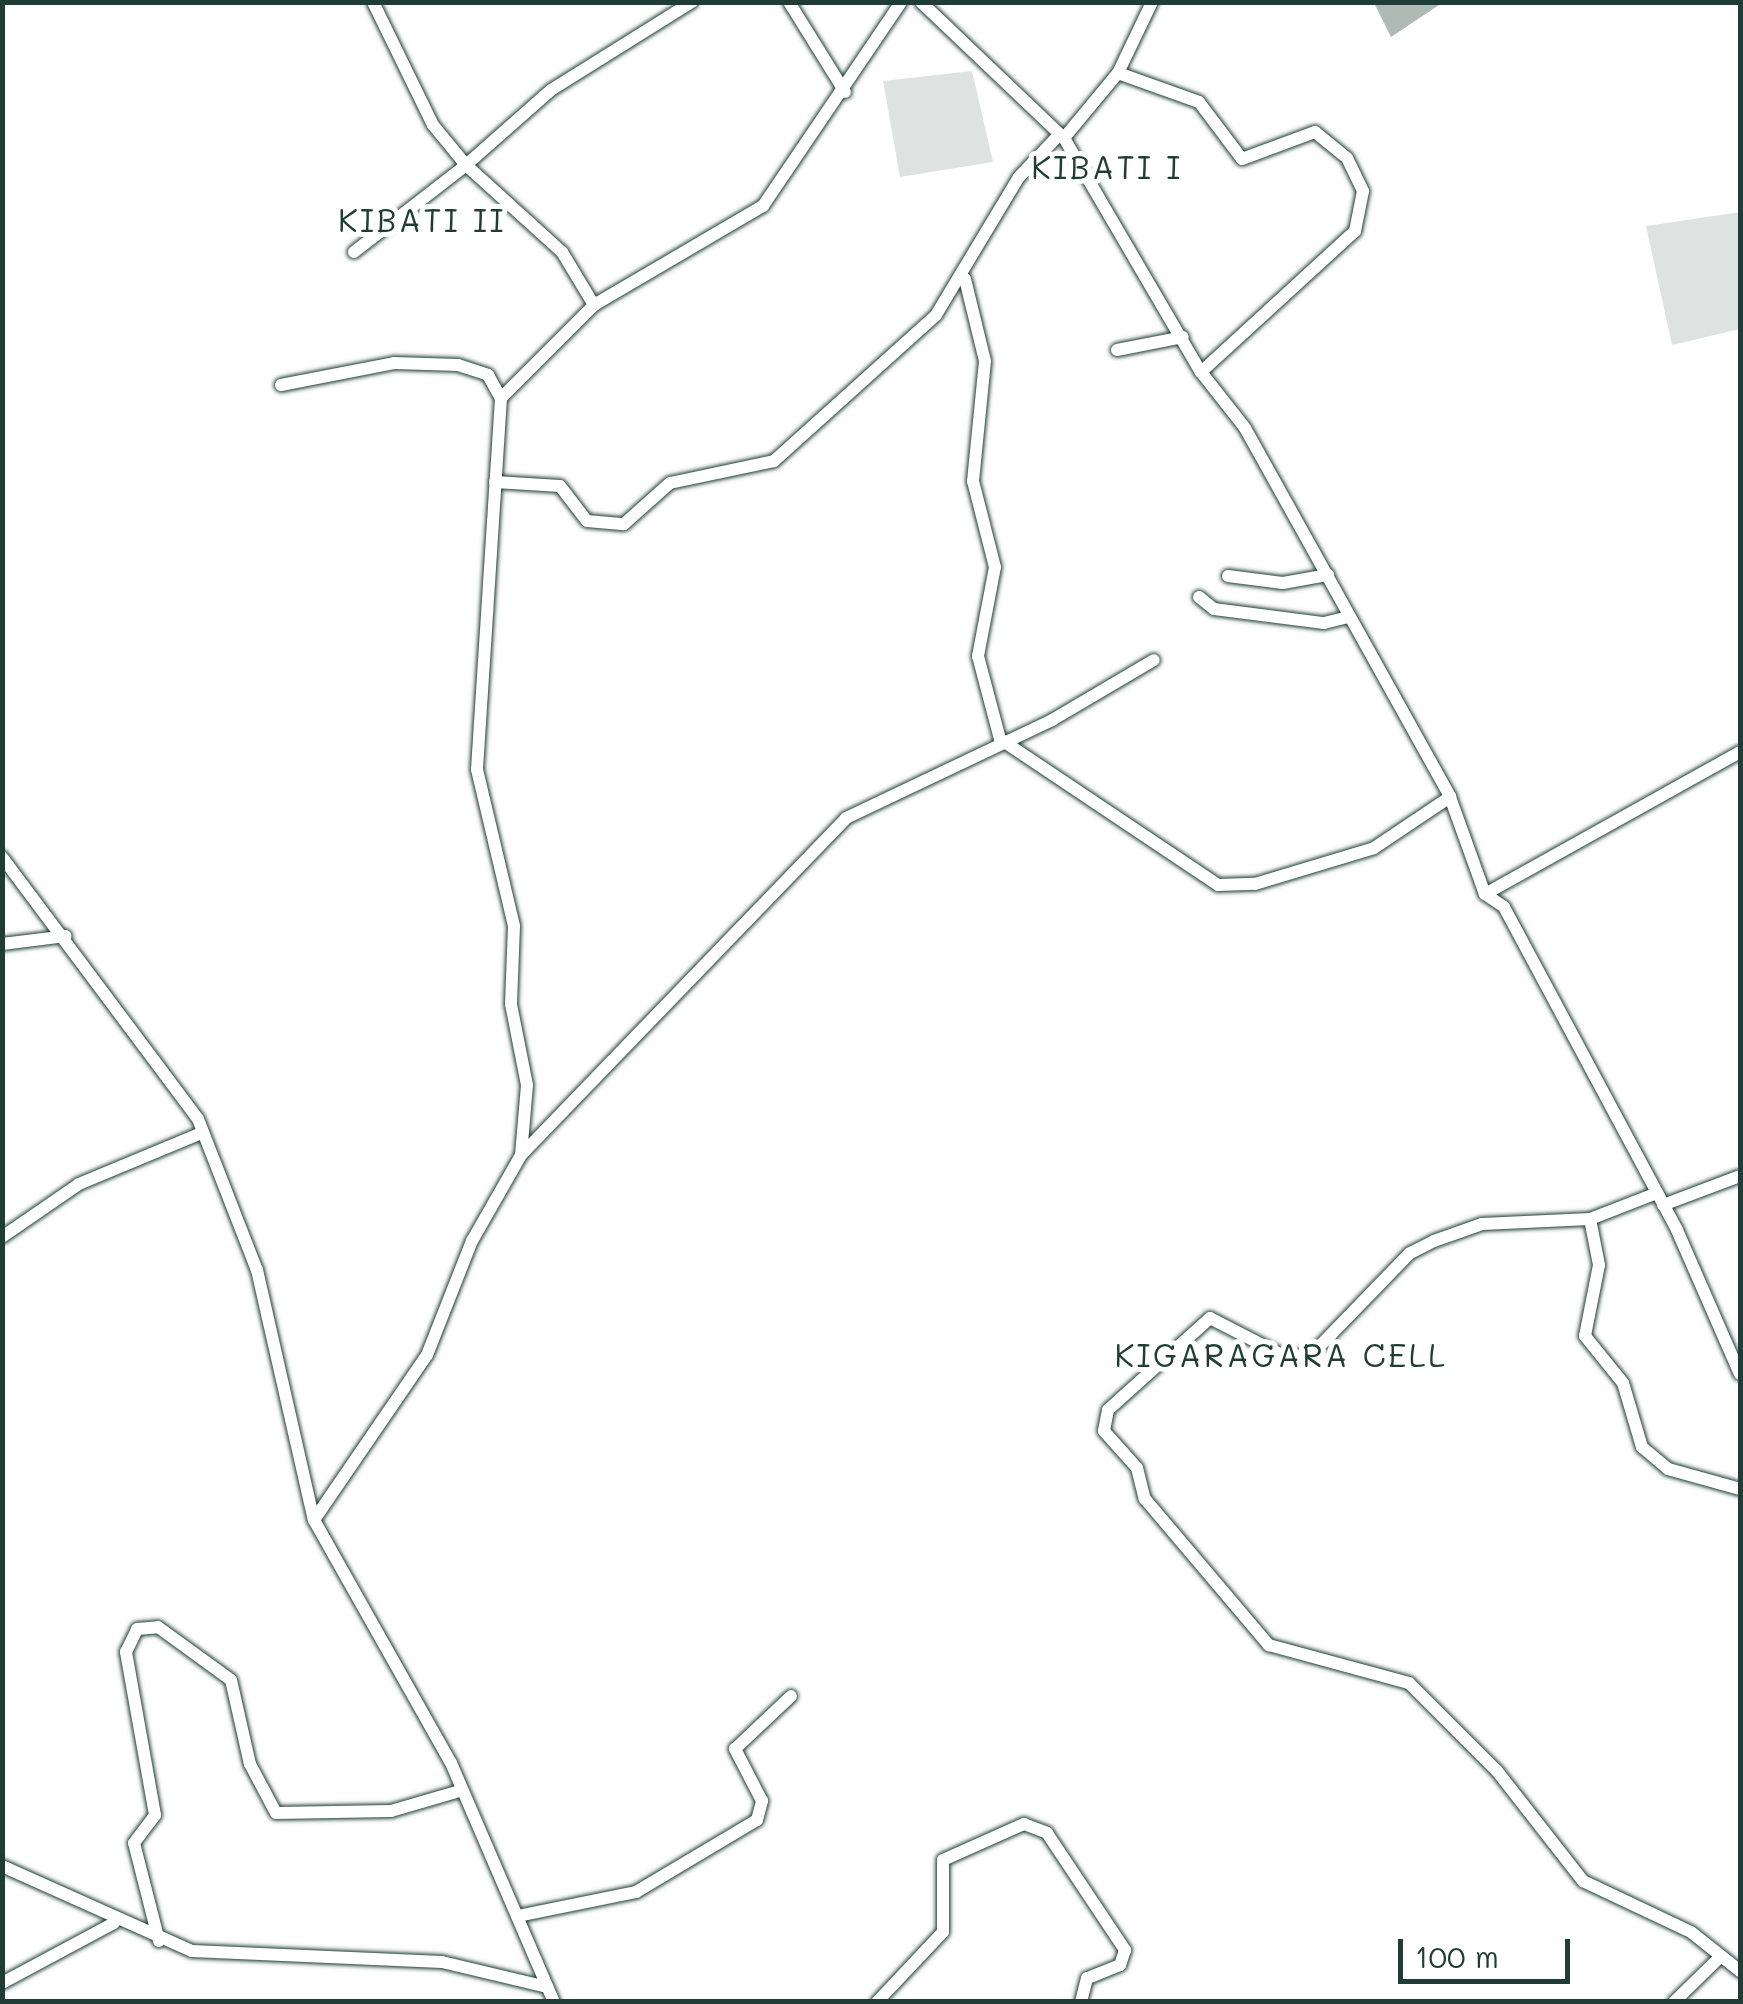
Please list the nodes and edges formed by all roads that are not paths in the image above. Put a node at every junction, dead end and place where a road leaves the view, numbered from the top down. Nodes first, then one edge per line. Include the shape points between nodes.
1 (373, 2) edge
2 (692, 2) edge
3 (789, 2) edge
4 (901, 2) edge
5 (921, 2) edge
6 (1152, 2) edge
7 (1118, 73) junction
8 (845, 92) junction
9 (1061, 137) junction
10 (466, 165) junction
11 (354, 252) dead end
12 (964, 279) junction
13 (594, 306) junction
14 (1183, 336) junction
15 (1117, 350) dead end
16 (1201, 372) junction
17 (282, 385) dead end
18 (501, 398) junction
19 (495, 482) junction
20 (1328, 575) junction
21 (1228, 576) dead end
22 (1200, 597) dead end
23 (1348, 617) junction
24 (1154, 660) dead end
25 (1000, 739) junction
26 (1740, 752) edge
27 (1450, 797) junction
28 (2, 857) edge
29 (1485, 894) junction
30 (66, 936) junction
31 (2, 944) edge
32 (198, 1134) junction
33 (522, 1155) junction
34 (1740, 1176) edge
35 (1660, 1199) junction
36 (1590, 1219) junction
37 (2, 1237) edge
38 (1740, 1374) edge
39 (1740, 1490) edge
40 (314, 1520) junction
41 (791, 1696) dead end
42 (456, 1792) junction
43 (2, 1866) edge
44 (523, 1915) junction
45 (114, 1923) junction
46 (159, 1941) junction
47 (1719, 1958) junction
48 (1740, 1972) edge
49 (2, 1984) edge
50 (547, 1987) junction
51 (554, 2002) edge
52 (877, 2002) edge
53 (1081, 2002) edge
54 (1674, 2002) edge

1 - 10 street via 434,125
2 - 10 street via 551,90
3 - 8 street
4 - 8 street
5 - 9 street
6 - 7 street
7 - 9 street
7 - 16 street via 1199,102 1242,159 1316,132 1347,158 1364,191 1355,232
8 - 13 street via 738,228
9 - 12 street via 1020,177
9 - 14 street
10 - 11 street
10 - 13 street via 562,252
12 - 19 street via 898,357 774,461 670,483 624,524 588,521 560,486
12 - 25 street via 985,361 973,480 995,567 978,656
13 - 18 street
14 - 15 street
14 - 16 street
16 - 20 street via 1245,428
17 - 18 street via 394,363 458,365 488,375
18 - 19 street
19 - 33 street via 477,769 514,926 511,1004 527,1086
20 - 21 street via 1299,583
20 - 23 street
22 - 23 street via 1214,609 1324,623
23 - 27 street
24 - 25 street via 1052,720
25 - 27 street via 1218,885 1348,858 1400,836
25 - 33 street via 867,802 810,848
26 - 29 street
27 - 29 street
28 - 30 street
29 - 35 street via 1504,907
30 - 31 street
30 - 32 street via 198,1120
32 - 37 street via 79,1184
32 - 40 street via 257,1270 275,1380
33 - 40 street via 472,1241 427,1355
34 - 35 street
35 - 36 street
35 - 38 street
36 - 39 street via 1600,1265 1586,1336 1623,1383 1642,1447 1668,1469
36 - 47 street via 1482,1224 1434,1241 1409,1254 1311,1355 1284,1356 1210,1318 1108,1410 1104,1432 1137,1468 1150,1505 1269,1645 1408,1682 1498,1771 1583,1880 1691,1932
40 - 42 street via 451,1763
41 - 44 street via 735,1749 764,1808 757,1820 636,1892
42 - 44 street
42 - 46 street via 391,1811 276,1812 250,1764 231,1680 158,1627 136,1629 126,1652 155,1815 134,1843
43 - 45 street
44 - 50 street
45 - 46 street
45 - 49 street
46 - 50 street via 254,1959 442,1962
47 - 48 street
47 - 54 street
50 - 51 street
52 - 53 street via 942,1932 943,1860 1024,1824 1047,1833 1125,1950 1120,1965 1087,1978

